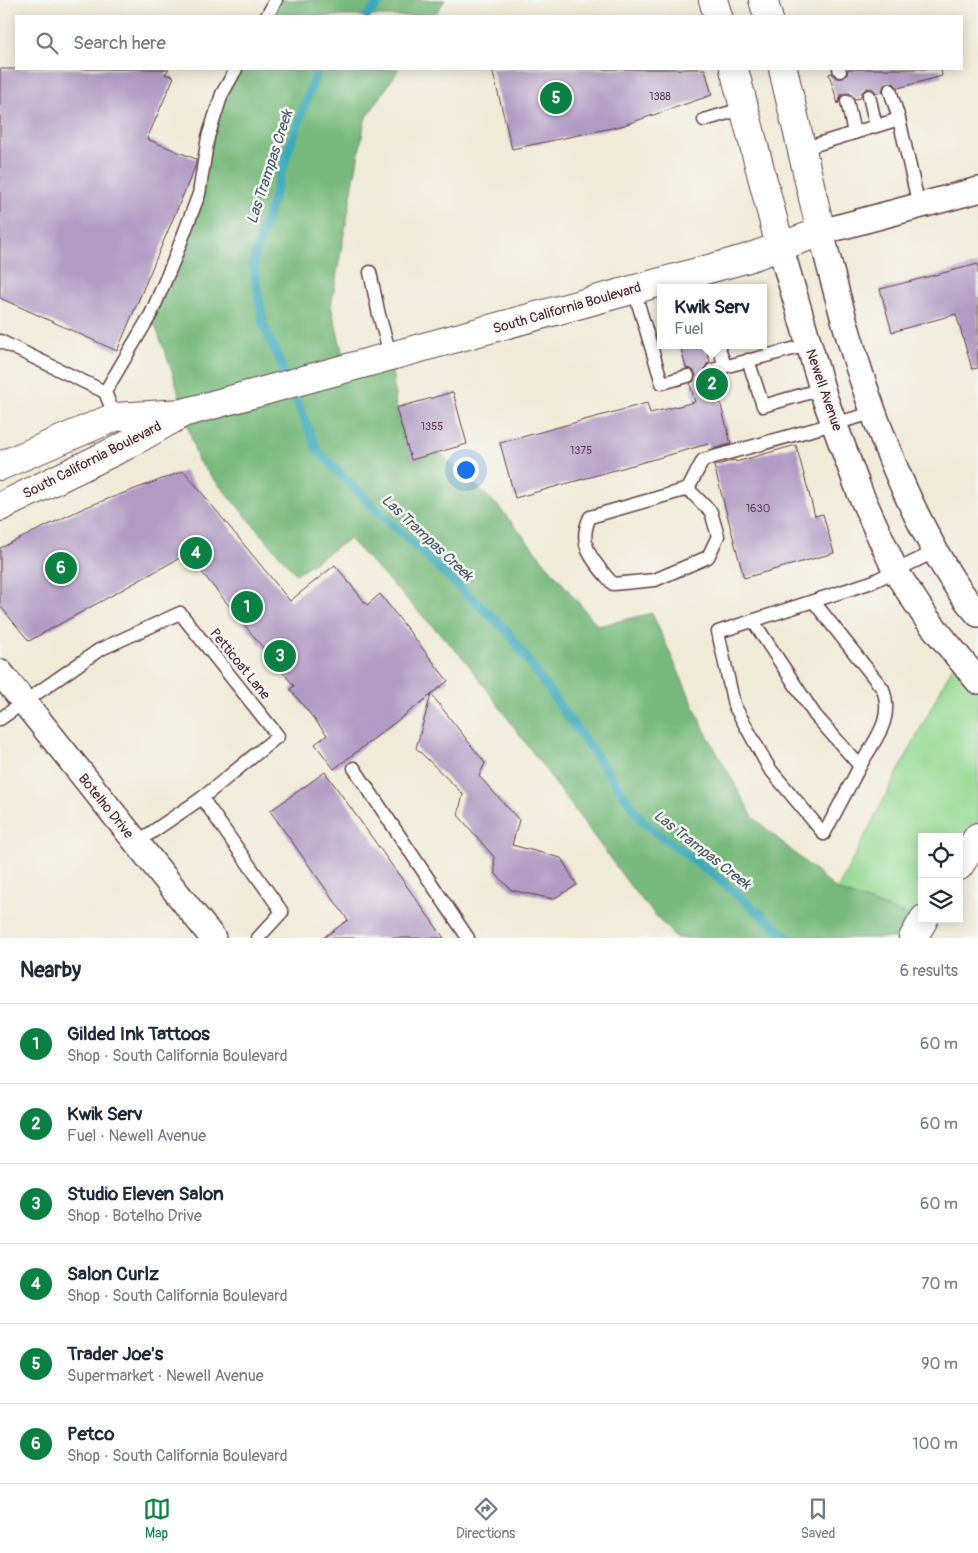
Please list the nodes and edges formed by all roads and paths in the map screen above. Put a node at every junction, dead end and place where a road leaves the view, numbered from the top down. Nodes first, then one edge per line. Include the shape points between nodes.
1 (276, 0) edge
2 (714, 0) edge
3 (764, 0) edge
4 (267, 15) edge
5 (718, 15) edge
6 (768, 15) edge
7 (235, 70) edge
8 (734, 70) edge
9 (783, 70) edge
10 (890, 90) dead end
11 (869, 96) dead end
12 (847, 101) dead end
13 (745, 108) junction
14 (704, 120) dead end
15 (899, 120) junction
16 (876, 126) junction
17 (854, 133) junction
18 (802, 149) junction
19 (978, 190) edge
20 (919, 206) junction
21 (821, 232) junction
22 (780, 246) junction
23 (370, 272) dead end
24 (699, 280) edge
25 (673, 284) edge
26 (657, 286) edge
27 (634, 290) junction
28 (655, 340) edge
29 (0, 341) edge
30 (808, 345) junction
31 (719, 349) edge
32 (391, 357) junction
33 (748, 360) junction
34 (725, 366) junction
35 (712, 370) dead end
36 (688, 376) dead end
37 (822, 389) junction
38 (105, 392) junction
39 (184, 413) junction
40 (873, 414) junction
41 (115, 417) junction
42 (835, 423) junction
43 (0, 466) edge
44 (688, 489) junction
45 (0, 507) edge
46 (934, 552) junction
47 (896, 572) junction
48 (814, 602) junction
49 (978, 614) edge
50 (753, 621) junction
51 (0, 672) edge
52 (978, 681) edge
53 (22, 701) junction
54 (0, 719) edge
55 (860, 766) junction
56 (354, 768) dead end
57 (202, 798) junction
58 (978, 837) edge
59 (136, 843) junction
60 (963, 860) edge
61 (213, 938) edge
62 (258, 938) edge
63 (468, 938) edge

1 - 4 lane
2 - 5 main road
3 - 6 main road
7 - 38 lane via 222,94 208,137 199,194 174,260 152,314
8 - 13 main road, Newell Avenue
9 - 18 main road
10 - 15 lane
11 - 16 lane
12 - 17 lane
13 - 14 lane
13 - 22 main road, Newell Avenue
15 - 16 lane
15 - 20 lane
16 - 17 lane
17 - 18 lane
18 - 21 main road
19 - 20 street, South California Boulevard
20 - 21 street, South California Boulevard
21 - 22 main road, South California Boulevard
21 - 40 street
22 - 24 main road, South California Boulevard
22 - 30 street, Newell Avenue
23 - 32 lane
24 - 25 main road, South California Boulevard
26 - 27 main road, South California Boulevard
27 - 28 lane
27 - 32 main road, South California Boulevard
28 - 36 lane via 662,383
29 - 38 lane
30 - 33 lane
30 - 37 street, Newell Avenue
31 - 34 lane
32 - 39 main road, South California Boulevard
33 - 34 lane
33 - 37 lane via 763,406
34 - 35 lane
37 - 42 street, Newell Avenue
38 - 41 lane
39 - 41 main road, South California Boulevard
39 - 45 main road, South California Boulevard via 127,445
40 - 42 lane
40 - 46 street via 897,475
41 - 43 main road, South California Boulevard
42 - 44 lane via 703,460
42 - 47 street, Newell Avenue via 860,493
44 - 44 lane via 590,517 584,529 589,556 613,584 655,580 708,558 718,536 711,512
46 - 47 lane
46 - 49 street
47 - 48 lane
47 - 52 street, Newell Avenue via 927,619
48 - 50 lane
48 - 55 lane via 883,689 888,704 886,720
50 - 55 lane via 815,715
50 - 55 lane via 718,632 734,705 769,768 824,834
51 - 53 street, Botelho Drive
53 - 54 lane
53 - 57 lane, Petticoat Lane via 100,650 180,613 278,736
53 - 59 street, Botelho Drive
56 - 63 lane
57 - 59 lane, Petticoat Lane
57 - 62 lane via 282,912
58 - 60 main road
59 - 61 street, Botelho Drive

